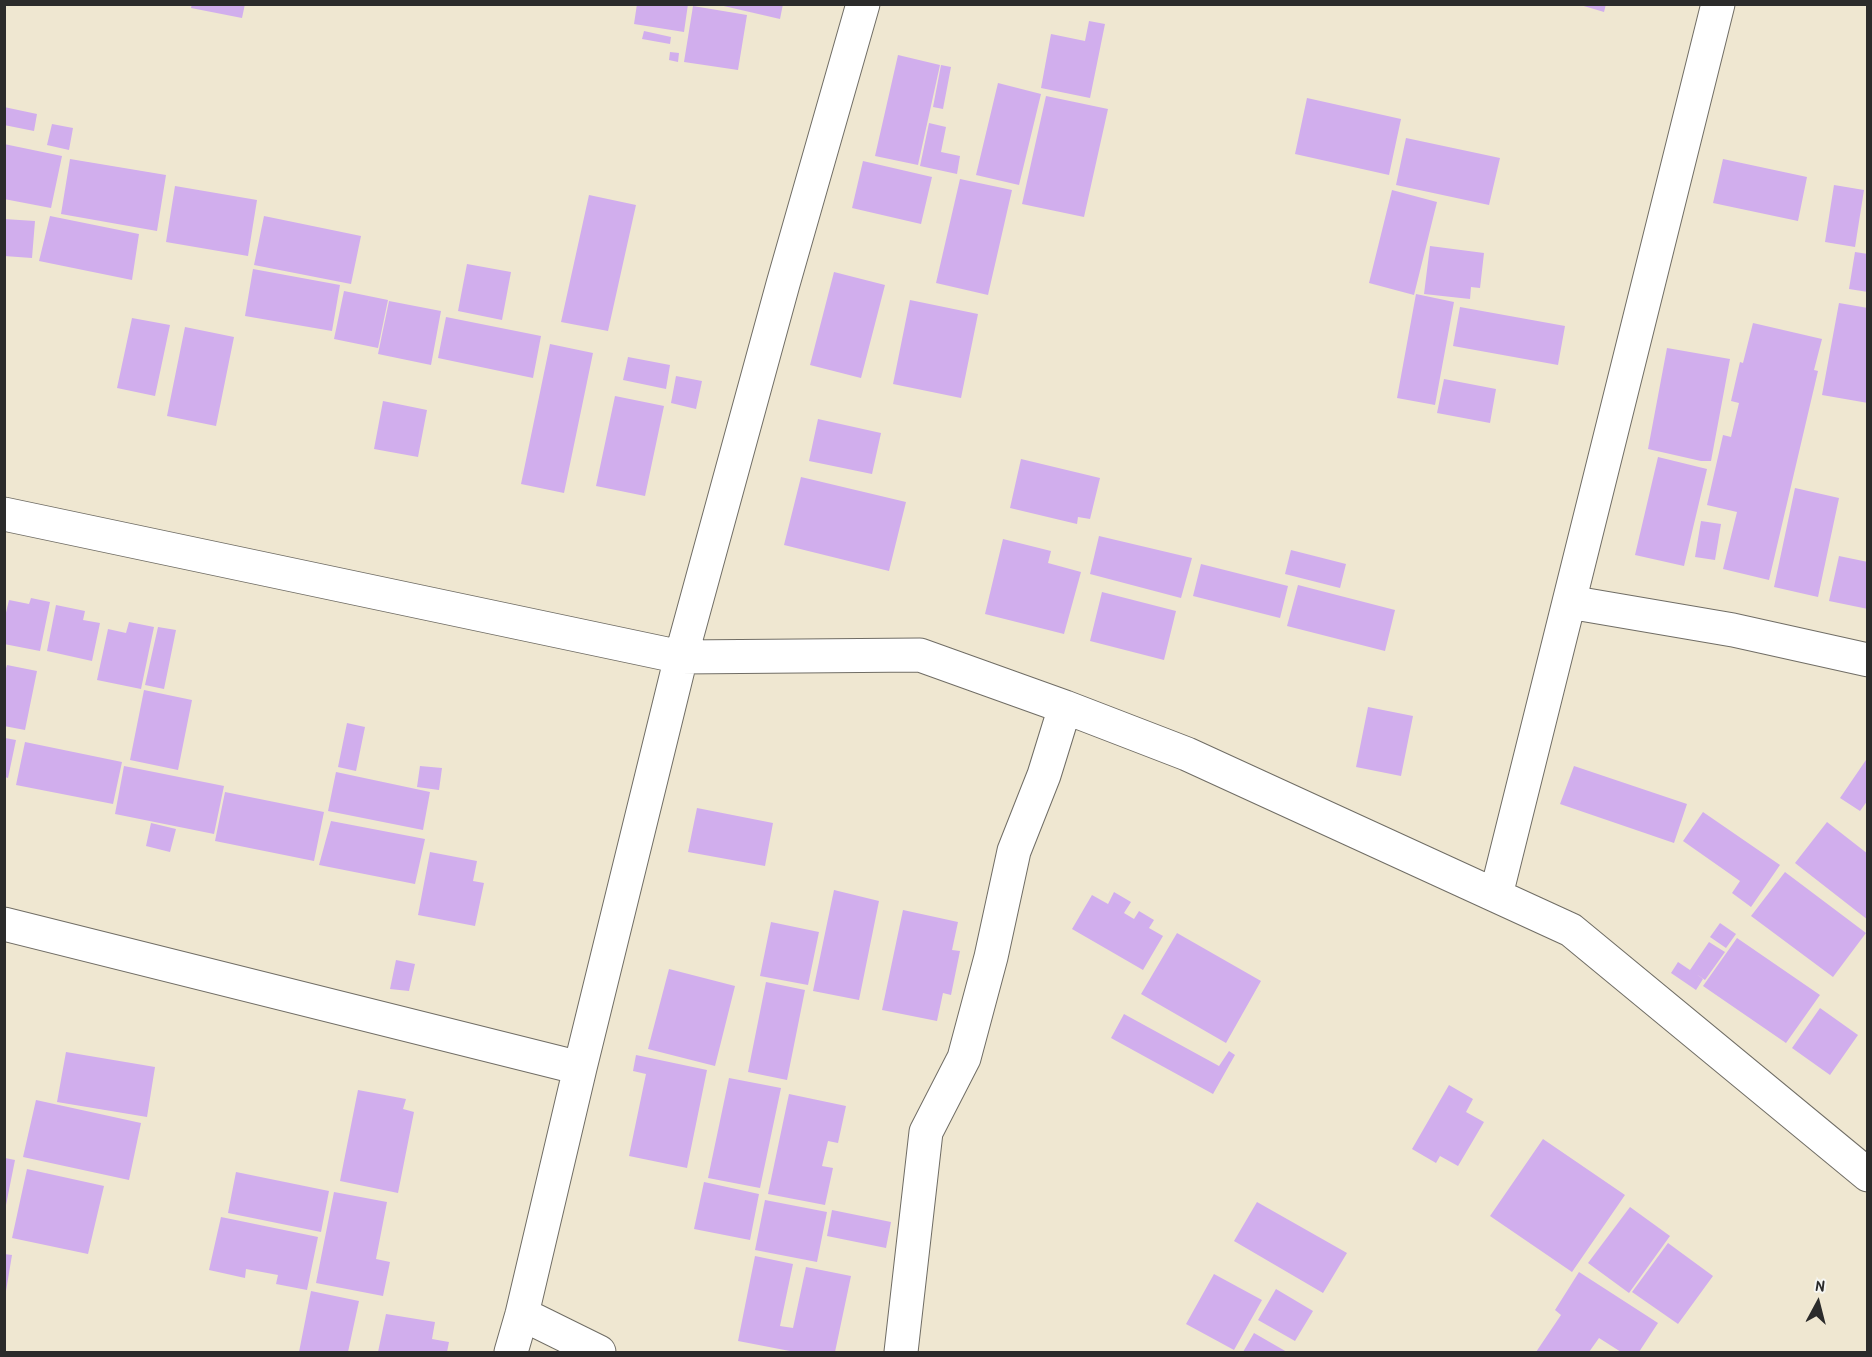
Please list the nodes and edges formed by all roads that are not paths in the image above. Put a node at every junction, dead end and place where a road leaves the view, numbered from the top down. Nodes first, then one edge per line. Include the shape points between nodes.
1 (863, 4) edge
2 (1718, 4) edge
3 (4, 514) edge
4 (1569, 602) junction
5 (681, 657) junction
6 (1868, 660) edge
7 (1065, 707) junction
8 (1496, 895) junction
9 (4, 924) edge
10 (580, 1068) junction
11 (1868, 1175) edge
12 (522, 1314) junction
13 (511, 1353) edge
14 (599, 1353) edge
15 (901, 1353) edge

1 - 5 street
2 - 4 street
3 - 5 street
4 - 6 street via 1733,630
4 - 8 street
5 - 7 street via 920,655
5 - 10 street
7 - 8 street via 1187,754
7 - 15 street via 1014,851 964,1058 926,1132
8 - 11 street via 1571,930
9 - 10 street
10 - 12 street
12 - 13 street
12 - 14 street

